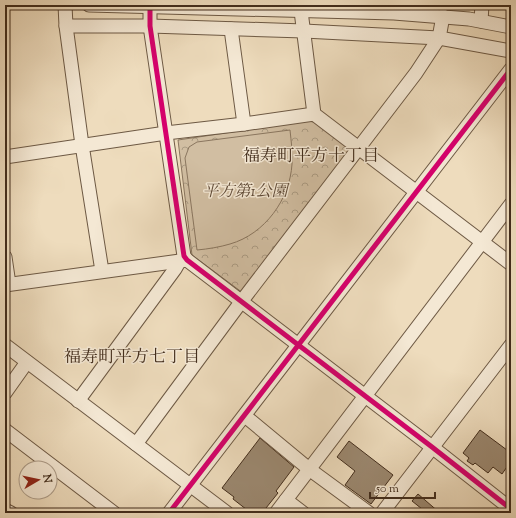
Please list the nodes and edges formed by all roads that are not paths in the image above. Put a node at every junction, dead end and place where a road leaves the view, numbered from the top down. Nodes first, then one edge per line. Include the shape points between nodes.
1 (66, 5) edge
2 (89, 5) edge
3 (482, 5) edge
4 (150, 6) edge
5 (364, 9) edge
6 (301, 11) junction
7 (436, 12) edge
8 (481, 21) junction
9 (66, 26) junction
10 (150, 26) junction
11 (511, 27) edge
12 (231, 29) junction
13 (304, 31) junction
14 (439, 38) junction
15 (511, 51) edge
16 (511, 69) edge
17 (314, 114) junction
18 (244, 124) junction
19 (166, 133) junction
20 (82, 145) junction
21 (359, 148) junction
22 (5, 157) edge
23 (416, 191) junction
24 (511, 204) edge
25 (482, 242) junction
26 (5, 257) edge
27 (183, 261) junction
28 (511, 264) edge
29 (102, 271) junction
30 (7, 285) edge
31 (241, 302) junction
32 (5, 345) edge
33 (511, 345) edge
34 (299, 346) junction
35 (27, 362) junction
36 (5, 393) edge
37 (365, 396) junction
38 (78, 401) junction
39 (245, 416) junction
40 (5, 430) edge
41 (136, 444) junction
42 (432, 447) junction
43 (309, 469) junction
44 (190, 485) junction
45 (286, 500) junction
46 (507, 506) edge
47 (5, 510) edge
48 (11, 513) edge
49 (114, 513) edge
50 (169, 513) edge
51 (227, 513) edge
52 (276, 513) edge
53 (303, 513) edge
54 (369, 513) edge
55 (382, 513) edge

1 - 9 street
2 - 4 street
3 - 8 street
4 - 6 street
4 - 10 street
5 - 6 street
5 - 7 street via 394,13
6 - 13 street
7 - 8 street
7 - 14 street
8 - 11 street
9 - 10 street
9 - 20 street
10 - 12 street
10 - 19 street
12 - 13 street
12 - 18 street
13 - 14 street
13 - 17 street
14 - 15 street
14 - 21 street
16 - 23 street
17 - 18 street
17 - 21 street
18 - 19 street
19 - 20 street
19 - 27 street
20 - 22 street
20 - 29 street
21 - 23 street
21 - 31 street
23 - 25 street
23 - 34 street
24 - 25 street
25 - 28 street
25 - 37 street
26 - 30 street
27 - 29 street
27 - 31 street
27 - 38 street
29 - 30 street
31 - 34 street
31 - 41 street
32 - 35 street
33 - 42 street
34 - 37 street
34 - 39 street
35 - 36 street
35 - 38 street
37 - 42 street
37 - 43 street
38 - 41 street
39 - 43 street
39 - 44 street
40 - 49 street
41 - 44 street
42 - 46 street
42 - 55 street
43 - 45 street
43 - 54 street
44 - 50 street
44 - 51 street
45 - 52 street
45 - 53 street
47 - 48 street

